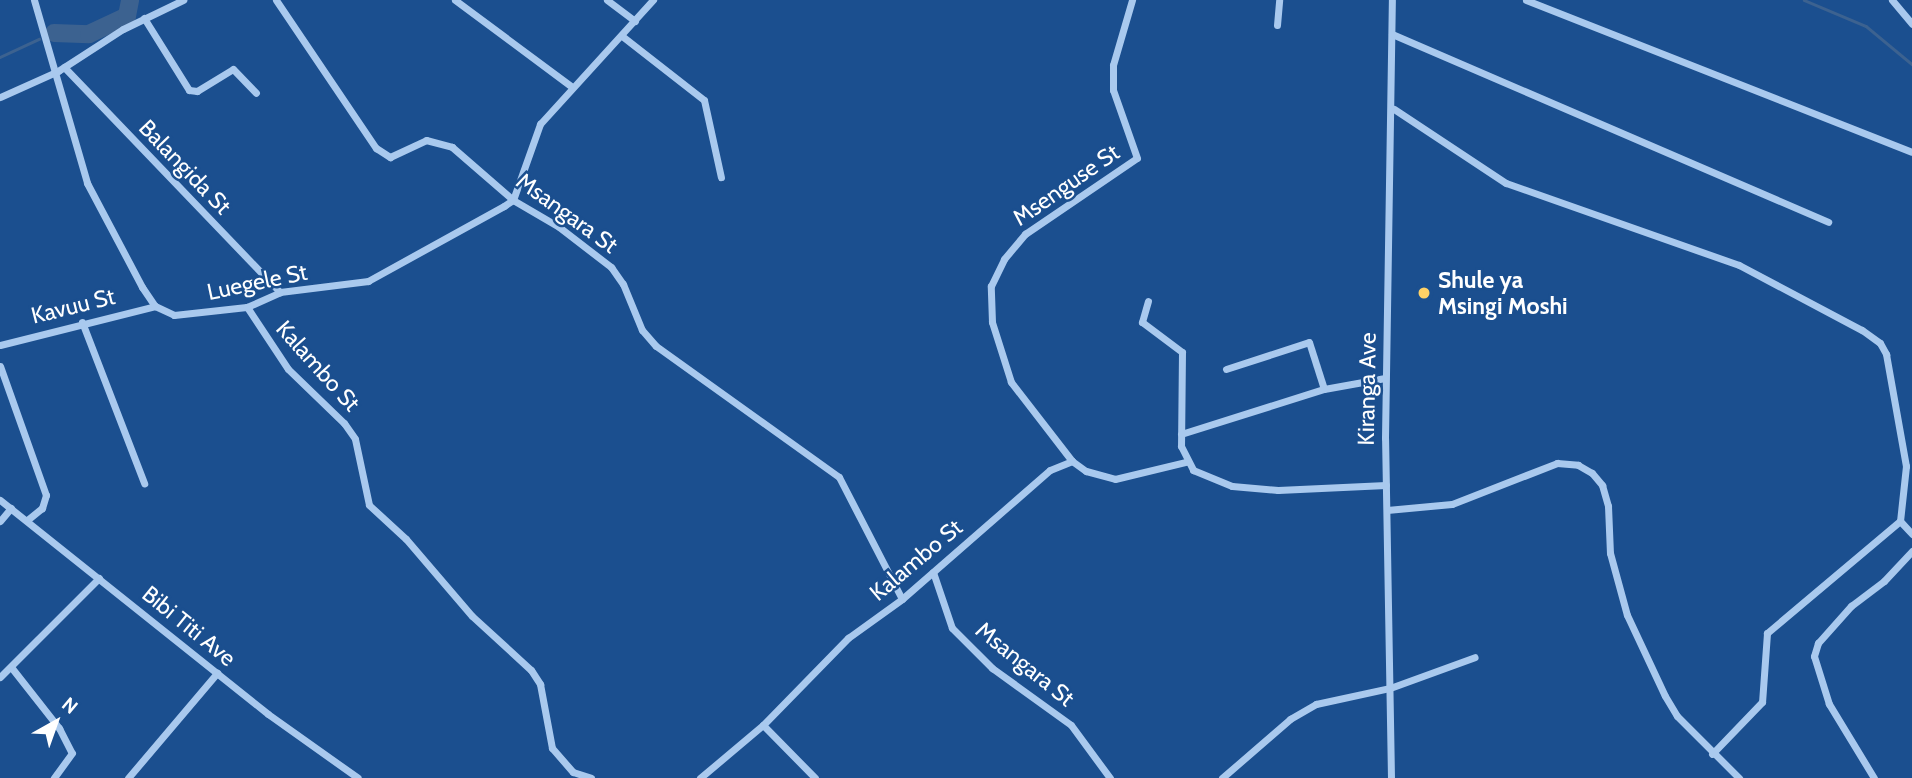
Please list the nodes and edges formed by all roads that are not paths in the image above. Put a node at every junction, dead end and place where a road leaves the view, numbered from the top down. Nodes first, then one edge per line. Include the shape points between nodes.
1 (34, 0) edge
2 (183, 0) edge
3 (276, 0) edge
4 (455, 0) edge
5 (607, 0) edge
6 (653, 0) edge
7 (1132, 0) edge
8 (1279, 0) edge
9 (1392, 0) edge
10 (1526, 0) edge
11 (1892, 0) edge
12 (144, 18) junction
13 (635, 21) junction
14 (1912, 24) edge
15 (1277, 25) dead end
16 (1392, 34) junction
17 (622, 36) junction
18 (61, 69) junction
19 (571, 86) junction
20 (256, 93) dead end
21 (0, 97) edge
22 (1394, 109) junction
23 (1911, 152) edge
24 (721, 177) dead end
25 (513, 200) junction
26 (1828, 222) dead end
27 (281, 292) junction
28 (1148, 301) dead end
29 (155, 306) junction
30 (247, 307) junction
31 (82, 322) junction
32 (0, 345) edge
33 (0, 366) edge
34 (1226, 369) dead end
35 (1385, 377) junction
36 (1324, 389) junction
37 (1181, 434) junction
38 (1072, 461) junction
39 (1186, 462) junction
40 (144, 483) dead end
41 (1386, 485) junction
42 (0, 500) edge
43 (11, 508) junction
44 (1387, 510) junction
45 (27, 520) junction
46 (0, 521) edge
47 (1900, 521) junction
48 (1912, 534) edge
49 (1912, 551) edge
50 (933, 572) junction
51 (99, 578) junction
52 (902, 599) junction
53 (1475, 657) dead end
54 (11, 667) junction
55 (217, 673) junction
56 (0, 677) edge
57 (1390, 688) junction
58 (763, 725) junction
59 (1713, 754) junction
60 (54, 778) edge
61 (128, 778) edge
62 (358, 778) edge
63 (591, 778) edge
64 (700, 778) edge
65 (815, 778) edge
66 (1110, 778) edge
67 (1222, 778) edge
68 (1391, 778) edge
69 (1739, 778) edge
70 (1874, 778) edge

1 - 18 street
2 - 12 street
3 - 25 street, Msangara St via 376,148 390,157 414,143 438,141 452,147
4 - 19 street
5 - 13 street
6 - 13 street
7 - 38 street, Msenguse St via 1113,65 1113,90 1137,158 1025,234 1004,259 991,286 992,322 1011,382
8 - 15 street
9 - 16 street, Kiranga Ave
10 - 23 street
11 - 14 street
12 - 18 street
12 - 20 street via 190,90 197,91 233,69
13 - 17 street
16 - 22 street, Kiranga Ave
16 - 26 street
17 - 19 street
17 - 24 street via 704,100
18 - 21 street
18 - 27 street, Balangida St
18 - 29 street via 87,183
19 - 25 street via 540,124
22 - 35 street, Kiranga Ave
22 - 47 street via 1506,183 1739,265 1880,342 1902,423 1906,490
25 - 27 street, Luegele St via 368,281
25 - 52 street, Msangara St via 559,227 611,267 642,330 656,346 839,477
27 - 30 street, Luegele St
28 - 37 street via 1142,322 1182,352
29 - 30 street, Luegele St via 174,314
29 - 31 street, Kavuu St
30 - 63 street, Kalambo St via 288,369 345,423 355,439 369,505 406,539 472,616 531,670 540,684 552,748 573,772
31 - 32 street, Kavuu St
31 - 40 street
33 - 45 street via 46,495 43,508
34 - 36 street via 1309,342
35 - 36 street
35 - 41 street, Kiranga Ave
36 - 37 street
37 - 39 street
38 - 39 street via 1086,471 1115,479
38 - 50 street, Kalambo St via 1051,470
39 - 41 street via 1206,478 1232,486 1278,490
41 - 44 street, Kiranga Ave
42 - 43 street, Bibi Titi Ave
43 - 45 street, Bibi Titi Ave
43 - 46 street
44 - 57 street, Kiranga Ave
44 - 59 street via 1452,503 1557,463 1591,472 1602,485 1608,506 1610,552 1627,615 1671,706
45 - 51 street, Bibi Titi Ave
47 - 48 street
47 - 59 street via 1767,633 1762,702
49 - 70 street via 1852,606 1818,643 1814,656 1829,704
50 - 52 street, Kalambo St
50 - 66 street, Msangara St via 952,628 992,668 1071,725
51 - 54 street
51 - 55 street, Bibi Titi Ave
52 - 58 street, Kalambo St via 848,638
53 - 57 street
54 - 56 street
54 - 60 street via 59,728 72,753
55 - 61 street
55 - 62 street, Bibi Titi Ave
57 - 67 street via 1316,704 1290,719
57 - 68 street, Kiranga Ave
58 - 64 street, Kalambo St
58 - 65 street
59 - 69 street

